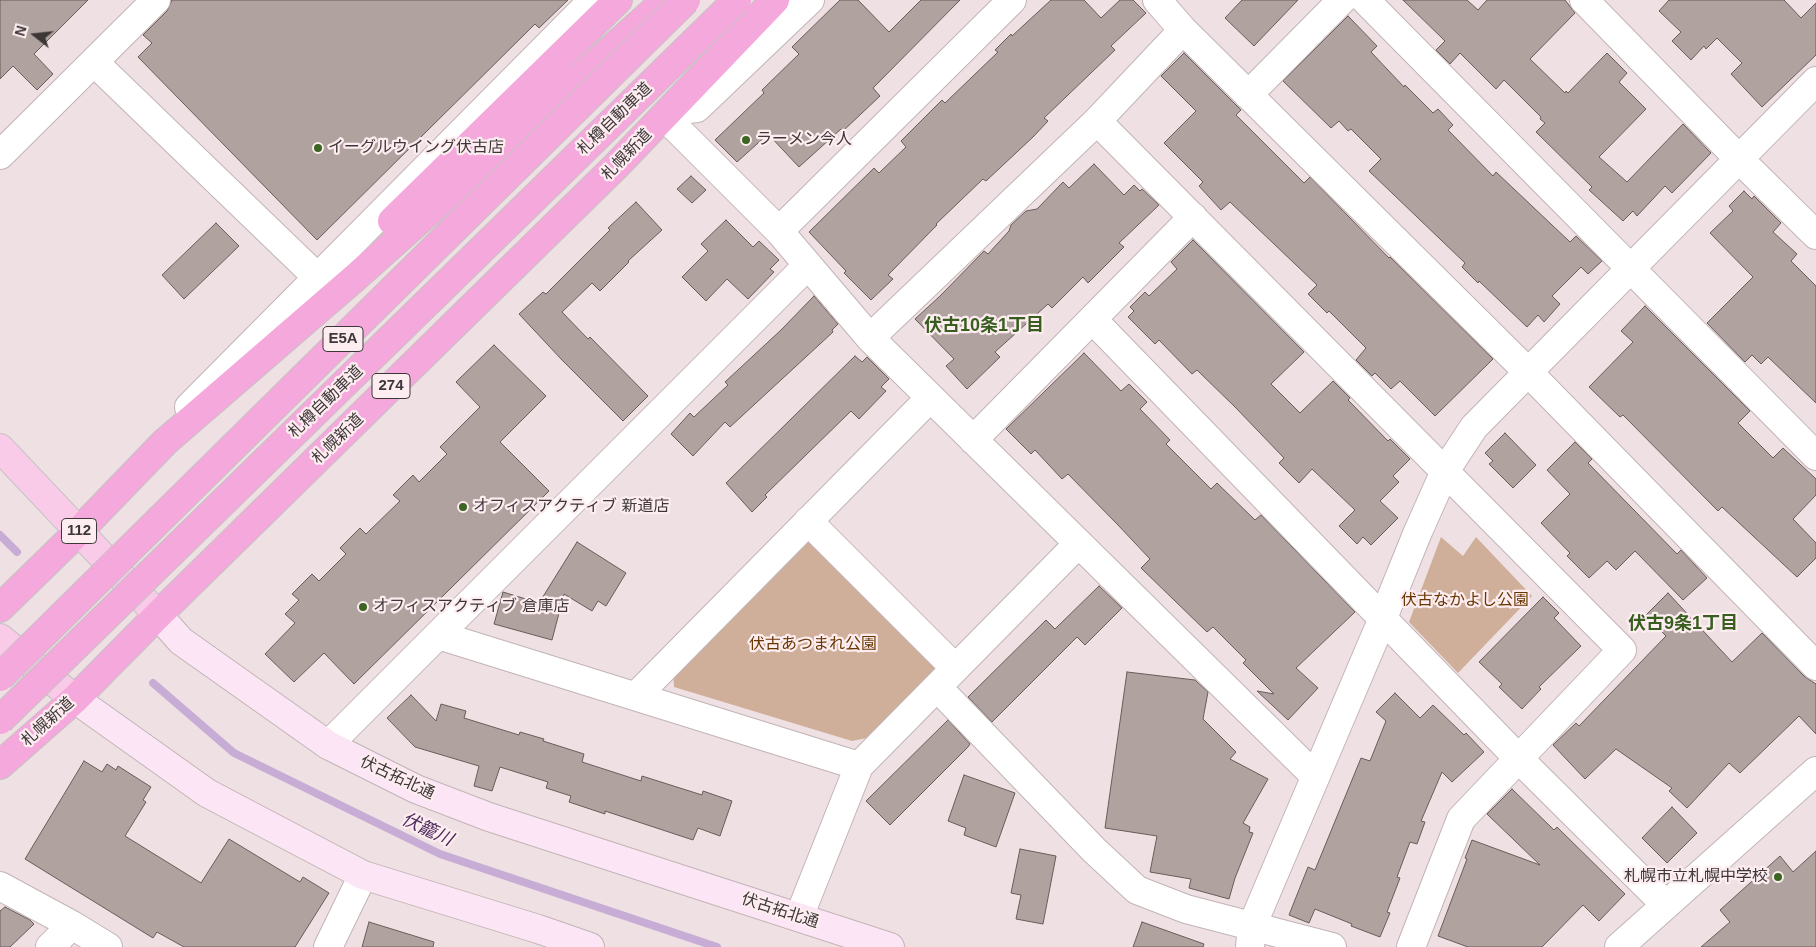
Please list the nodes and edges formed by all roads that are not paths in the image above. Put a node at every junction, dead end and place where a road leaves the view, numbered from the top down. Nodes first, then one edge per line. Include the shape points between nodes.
1 (156, 0) edge
2 (593, 0) edge
3 (618, 0) edge
4 (666, 0) edge
5 (686, 0) edge
6 (737, 0) edge
7 (775, 0) edge
8 (810, 0) edge
9 (1012, 0) edge
10 (1157, 0) edge
11 (1342, 0) edge
12 (1365, 0) edge
13 (1584, 0) edge
14 (1182, 30) junction
15 (94, 62) junction
16 (1816, 81) edge
17 (1248, 95) junction
18 (667, 114) junction
19 (1097, 121) junction
20 (4, 144) edge
21 (1739, 159) junction
22 (1193, 217) junction
23 (778, 231) junction
24 (1816, 235) edge
25 (808, 265) junction
26 (1631, 268) junction
27 (318, 278) junction
28 (1093, 320) junction
29 (870, 338) junction
30 (1528, 372) junction
31 (930, 398) junction
32 (973, 440) junction
33 (165, 442) junction
34 (0, 448) edge
35 (1816, 456) edge
36 (1445, 471) junction
37 (808, 521) junction
38 (79, 531) junction
39 (1078, 544) junction
40 (0, 608) edge
41 (158, 615) junction
42 (1383, 618) junction
43 (438, 635) junction
44 (0, 638) edge
45 (1816, 666) edge
46 (0, 677) edge
47 (946, 678) junction
48 (636, 696) junction
49 (75, 699) junction
50 (0, 720) edge
51 (328, 745) junction
52 (1518, 758) junction
53 (0, 765) edge
54 (859, 766) junction
55 (1816, 771) edge
56 (1315, 776) junction
57 (364, 875) junction
58 (0, 886) edge
59 (1665, 904) junction
60 (799, 917) junction
61 (72, 925) junction
62 (1251, 936) edge
63 (50, 947) edge
64 (108, 947) edge
65 (328, 947) edge
66 (590, 947) edge
67 (890, 947) edge
68 (1232, 947) edge
69 (1332, 947) edge
70 (1411, 947) edge
71 (1619, 947) edge

1 - 15 street
2 - 27 street
3 - 33 highway
4 - 33 highway via 357,276
5 - 46 highway, 札樽自動車道 / E5A, bridge
6 - 50 highway, 札樽自動車道 / E5A, bridge
7 - 18 highway, 札幌新道 / 274
8 - 18 street via 697,108
9 - 23 street
10 - 14 street
11 - 17 street
12 - 26 street
13 - 21 street
14 - 17 street
14 - 19 street
15 - 20 street
15 - 27 street
16 - 21 street
17 - 30 street
18 - 23 street
18 - 41 highway, 札幌新道 / 274
19 - 22 street
19 - 29 street
21 - 24 street
21 - 26 street
22 - 28 street
22 - 36 street
23 - 25 street
25 - 29 street
25 - 43 street
26 - 30 street
26 - 35 street
27 - 38 street via 109,487
28 - 32 street
28 - 42 street
29 - 31 street
30 - 36 street via 1474,426
30 - 45 street
31 - 32 street
31 - 37 street
32 - 39 street
33 - 38 highway
34 - 38 main road, 伏古拓北通 / 112
36 - 42 street
36 - 52 street via 1622,650
37 - 47 street
37 - 48 street
38 - 40 highway
38 - 41 main road, 伏古拓北通 / 112
39 - 47 street
39 - 56 street
41 - 49 highway, 札幌新道 / 274
41 - 51 street, 伏古拓北通 via 181,641
42 - 52 street
42 - 56 street
43 - 48 street
43 - 51 street
44 - 49 main road
47 - 54 street
47 - 62 street via 1094,850 1137,890
48 - 54 street
49 - 53 highway, 札幌新道 / 274
49 - 57 street via 207,793
51 - 60 street, 伏古拓北通 via 416,789 489,817
52 - 59 street
52 - 70 street via 1461,819
54 - 60 street
55 - 59 street
56 - 62 street
57 - 65 street
57 - 66 street
58 - 61 street
59 - 71 street
60 - 67 street, 伏古拓北通
61 - 63 street
61 - 64 street
62 - 68 street
62 - 69 street

